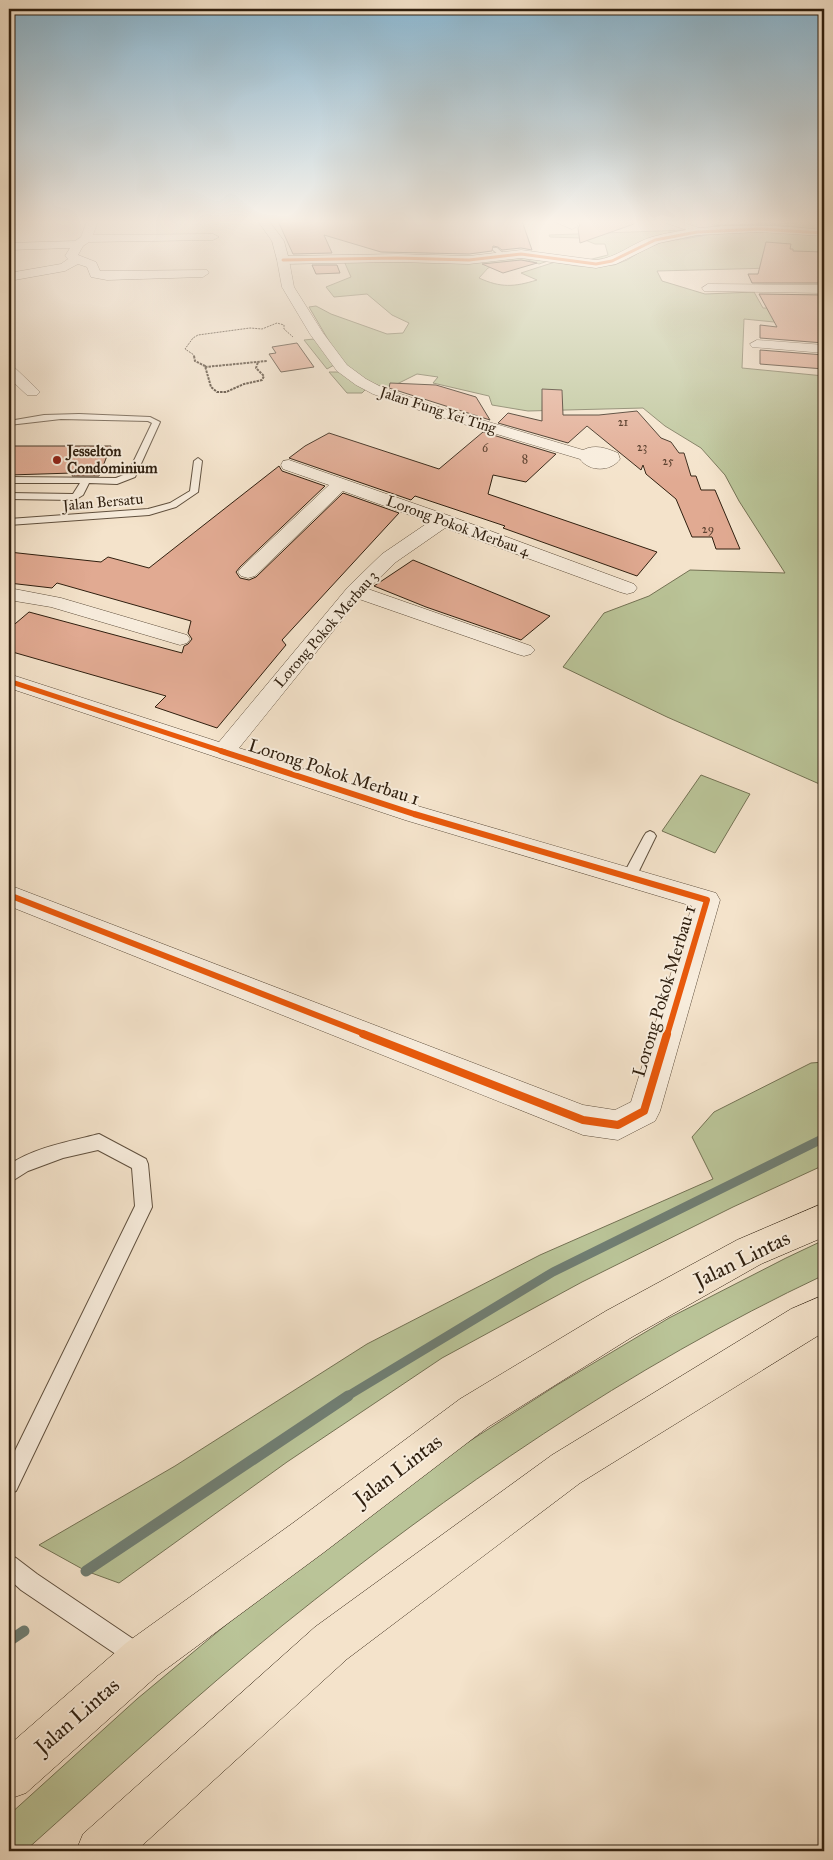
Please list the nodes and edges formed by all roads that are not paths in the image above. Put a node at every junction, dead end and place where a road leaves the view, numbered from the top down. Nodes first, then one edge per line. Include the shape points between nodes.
1 (300, 308) edge
2 (757, 344) dead end
3 (824, 349) edge
4 (9, 370) edge
5 (32, 392) dead end
6 (9, 423) edge
7 (586, 456) dead end
8 (198, 461) dead end
9 (289, 465) dead end
10 (9, 480) edge
11 (86, 480) junction
12 (341, 483) junction
13 (9, 496) edge
14 (444, 520) junction
15 (9, 522) edge
16 (248, 572) dead end
17 (627, 588) dead end
18 (355, 591) junction
19 (17, 595) edge
20 (9, 610) edge
21 (180, 638) dead end
22 (524, 650) dead end
23 (9, 681) edge
24 (223, 752) junction
25 (650, 836) dead end
26 (629, 877) junction
27 (9, 895) edge
28 (9, 1174) edge
29 (824, 1220) edge
30 (824, 1313) edge
31 (9, 1484) edge
32 (9, 1565) edge
33 (142, 1659) junction
34 (9, 1776) edge
35 (100, 1851) edge

1 - 7 street, Jalan Fung Yei Ting via 342,368 360,382 439,412
2 - 3 street
4 - 5 street
6 - 11 lane via 59,417 150,419 156,422 132,475 117,480
8 - 15 lane, Jalan Bersatu via 194,492 173,505 149,512
9 - 12 street, Lorong Pokok Merbau 4
10 - 11 lane
11 - 13 lane via 80,493 74,496
12 - 14 street, Lorong Pokok Merbau 4
12 - 16 street
14 - 17 street, Lorong Pokok Merbau 4
14 - 18 street, Lorong Pokok Merbau 3 via 389,558
18 - 22 street
18 - 24 street, Lorong Pokok Merbau 3
19 - 20 street
19 - 21 street via 54,602
23 - 24 street, Lorong Pokok Merbau 1
24 - 26 street, Lorong Pokok Merbau 1 via 414,814
25 - 26 lane
26 - 27 street, Lorong Pokok Merbau 1 via 707,900 644,1111 618,1125 584,1120
28 - 31 lane via 22,1165 63,1150 100,1142 140,1164 144,1207
29 - 33 highway, Jalan Lintas via 749,1252 620,1324 474,1413
30 - 35 highway via 804,1322 566,1469 526,1498 331,1644
32 - 33 lane
33 - 34 highway, Jalan Lintas

